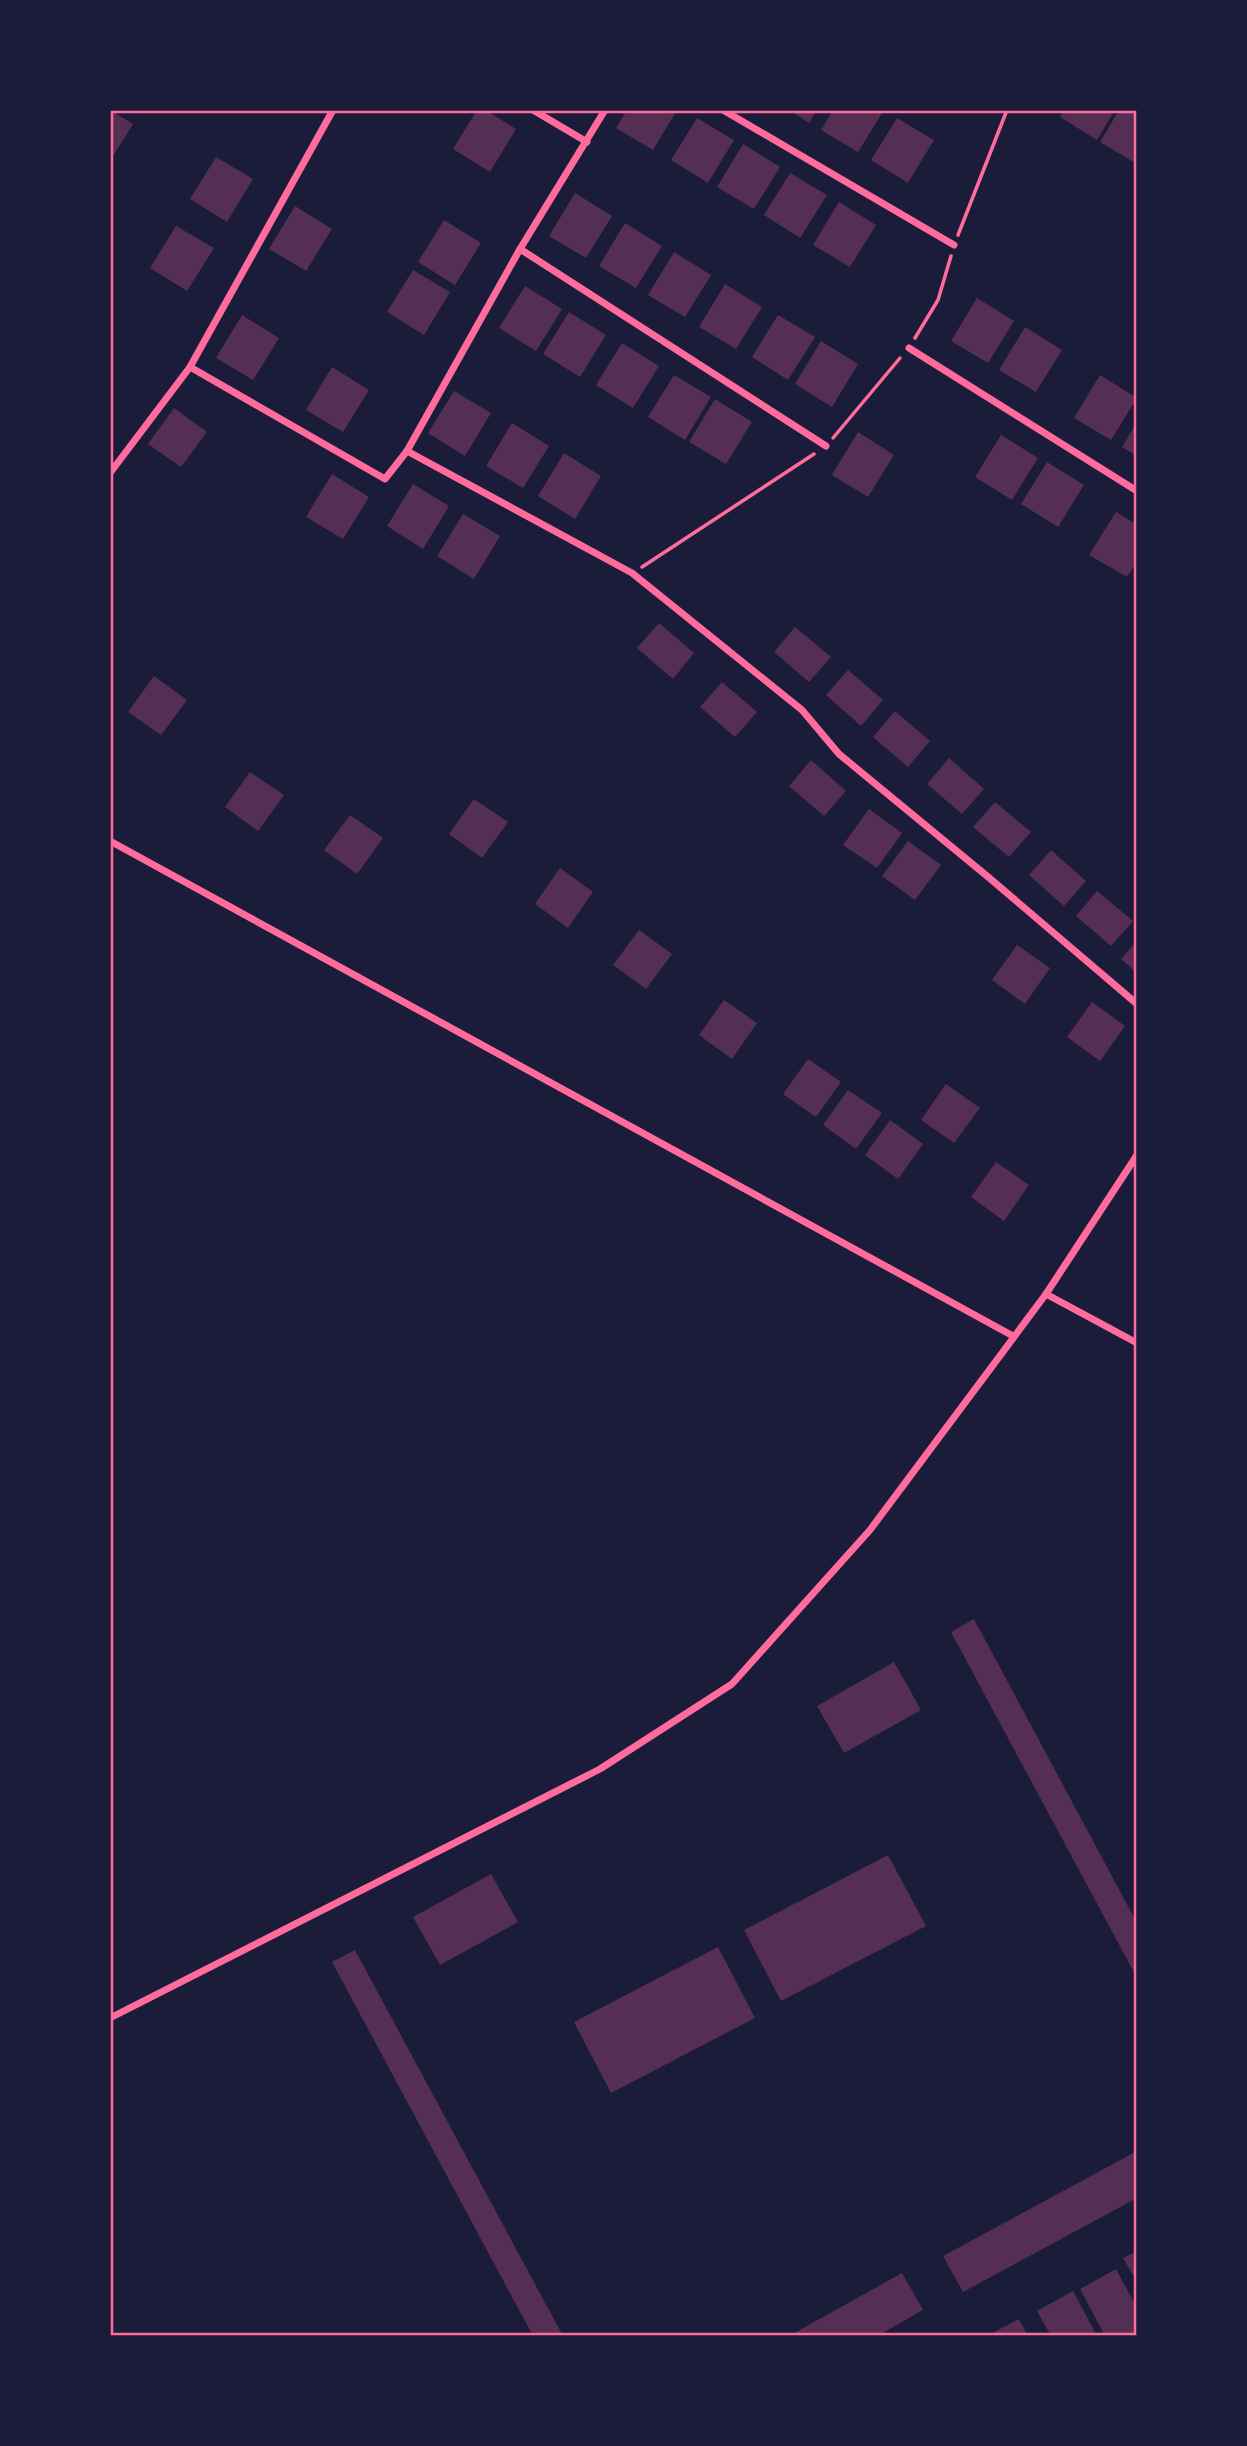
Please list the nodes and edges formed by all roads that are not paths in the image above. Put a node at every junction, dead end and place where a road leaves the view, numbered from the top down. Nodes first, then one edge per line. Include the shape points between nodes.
1 (333, 110) edge
2 (533, 110) edge
3 (605, 110) edge
4 (723, 110) edge
5 (587, 142) junction
6 (954, 245) road end
7 (520, 249) junction
8 (909, 348) road end
9 (190, 367) junction
10 (826, 446) road end
11 (407, 451) junction
12 (110, 473) edge
13 (1137, 491) edge
14 (110, 841) edge
15 (1137, 1004) edge
16 (1137, 1155) edge
17 (1046, 1294) junction
18 (1013, 1336) junction
19 (1137, 1343) edge
20 (110, 2018) edge

1 - 9 street
2 - 5 street
3 - 5 street
4 - 6 street
5 - 7 street
7 - 10 street
7 - 11 street
8 - 13 street
9 - 11 street via 385,479
9 - 12 street
11 - 15 street via 632,573 802,710 839,754
14 - 18 street
16 - 17 street
17 - 18 street
17 - 19 street
18 - 20 street via 870,1530 732,1684 600,1769

